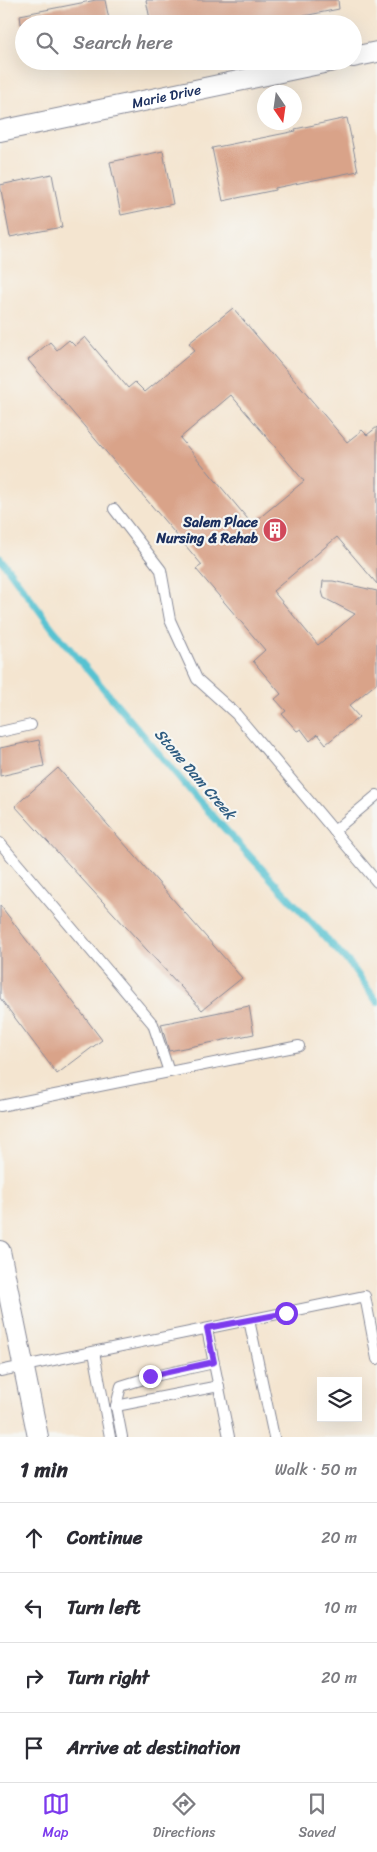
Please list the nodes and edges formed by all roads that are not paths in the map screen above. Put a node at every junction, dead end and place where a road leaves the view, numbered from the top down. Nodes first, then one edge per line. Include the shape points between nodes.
1 (377, 52) edge
2 (362, 55) edge
3 (290, 70) edge
4 (0, 131) edge
5 (114, 509) dead end
6 (31, 725) dead end
7 (0, 732) edge
8 (377, 795) edge
9 (334, 831) junction
10 (0, 843) edge
11 (377, 882) edge
12 (299, 1046) dead end
13 (169, 1072) junction
14 (0, 1106) edge
15 (0, 1250) edge
16 (249, 1320) junction
17 (207, 1328) junction
18 (94, 1352) junction
19 (377, 1359) edge
20 (214, 1362) junction
21 (23, 1366) junction
22 (0, 1371) edge
23 (219, 1386) junction
24 (116, 1406) junction
25 (38, 1437) edge
26 (110, 1437) edge
27 (122, 1437) edge
28 (229, 1437) edge
29 (274, 1437) edge

1 - 2 street
3 - 4 street, Marie Drive
5 - 9 lane via 161,570 170,620 196,679 236,714
6 - 7 lane
8 - 9 lane
9 - 11 lane
10 - 13 lane via 153,1024
12 - 13 lane
13 - 14 lane
15 - 21 street
16 - 17 lane
16 - 19 lane via 364,1296
16 - 29 lane
17 - 18 lane
17 - 20 lane
18 - 21 lane
18 - 26 lane
20 - 23 lane
20 - 24 lane via 121,1386
21 - 22 lane
21 - 25 street
23 - 24 lane
23 - 28 lane
24 - 27 lane

